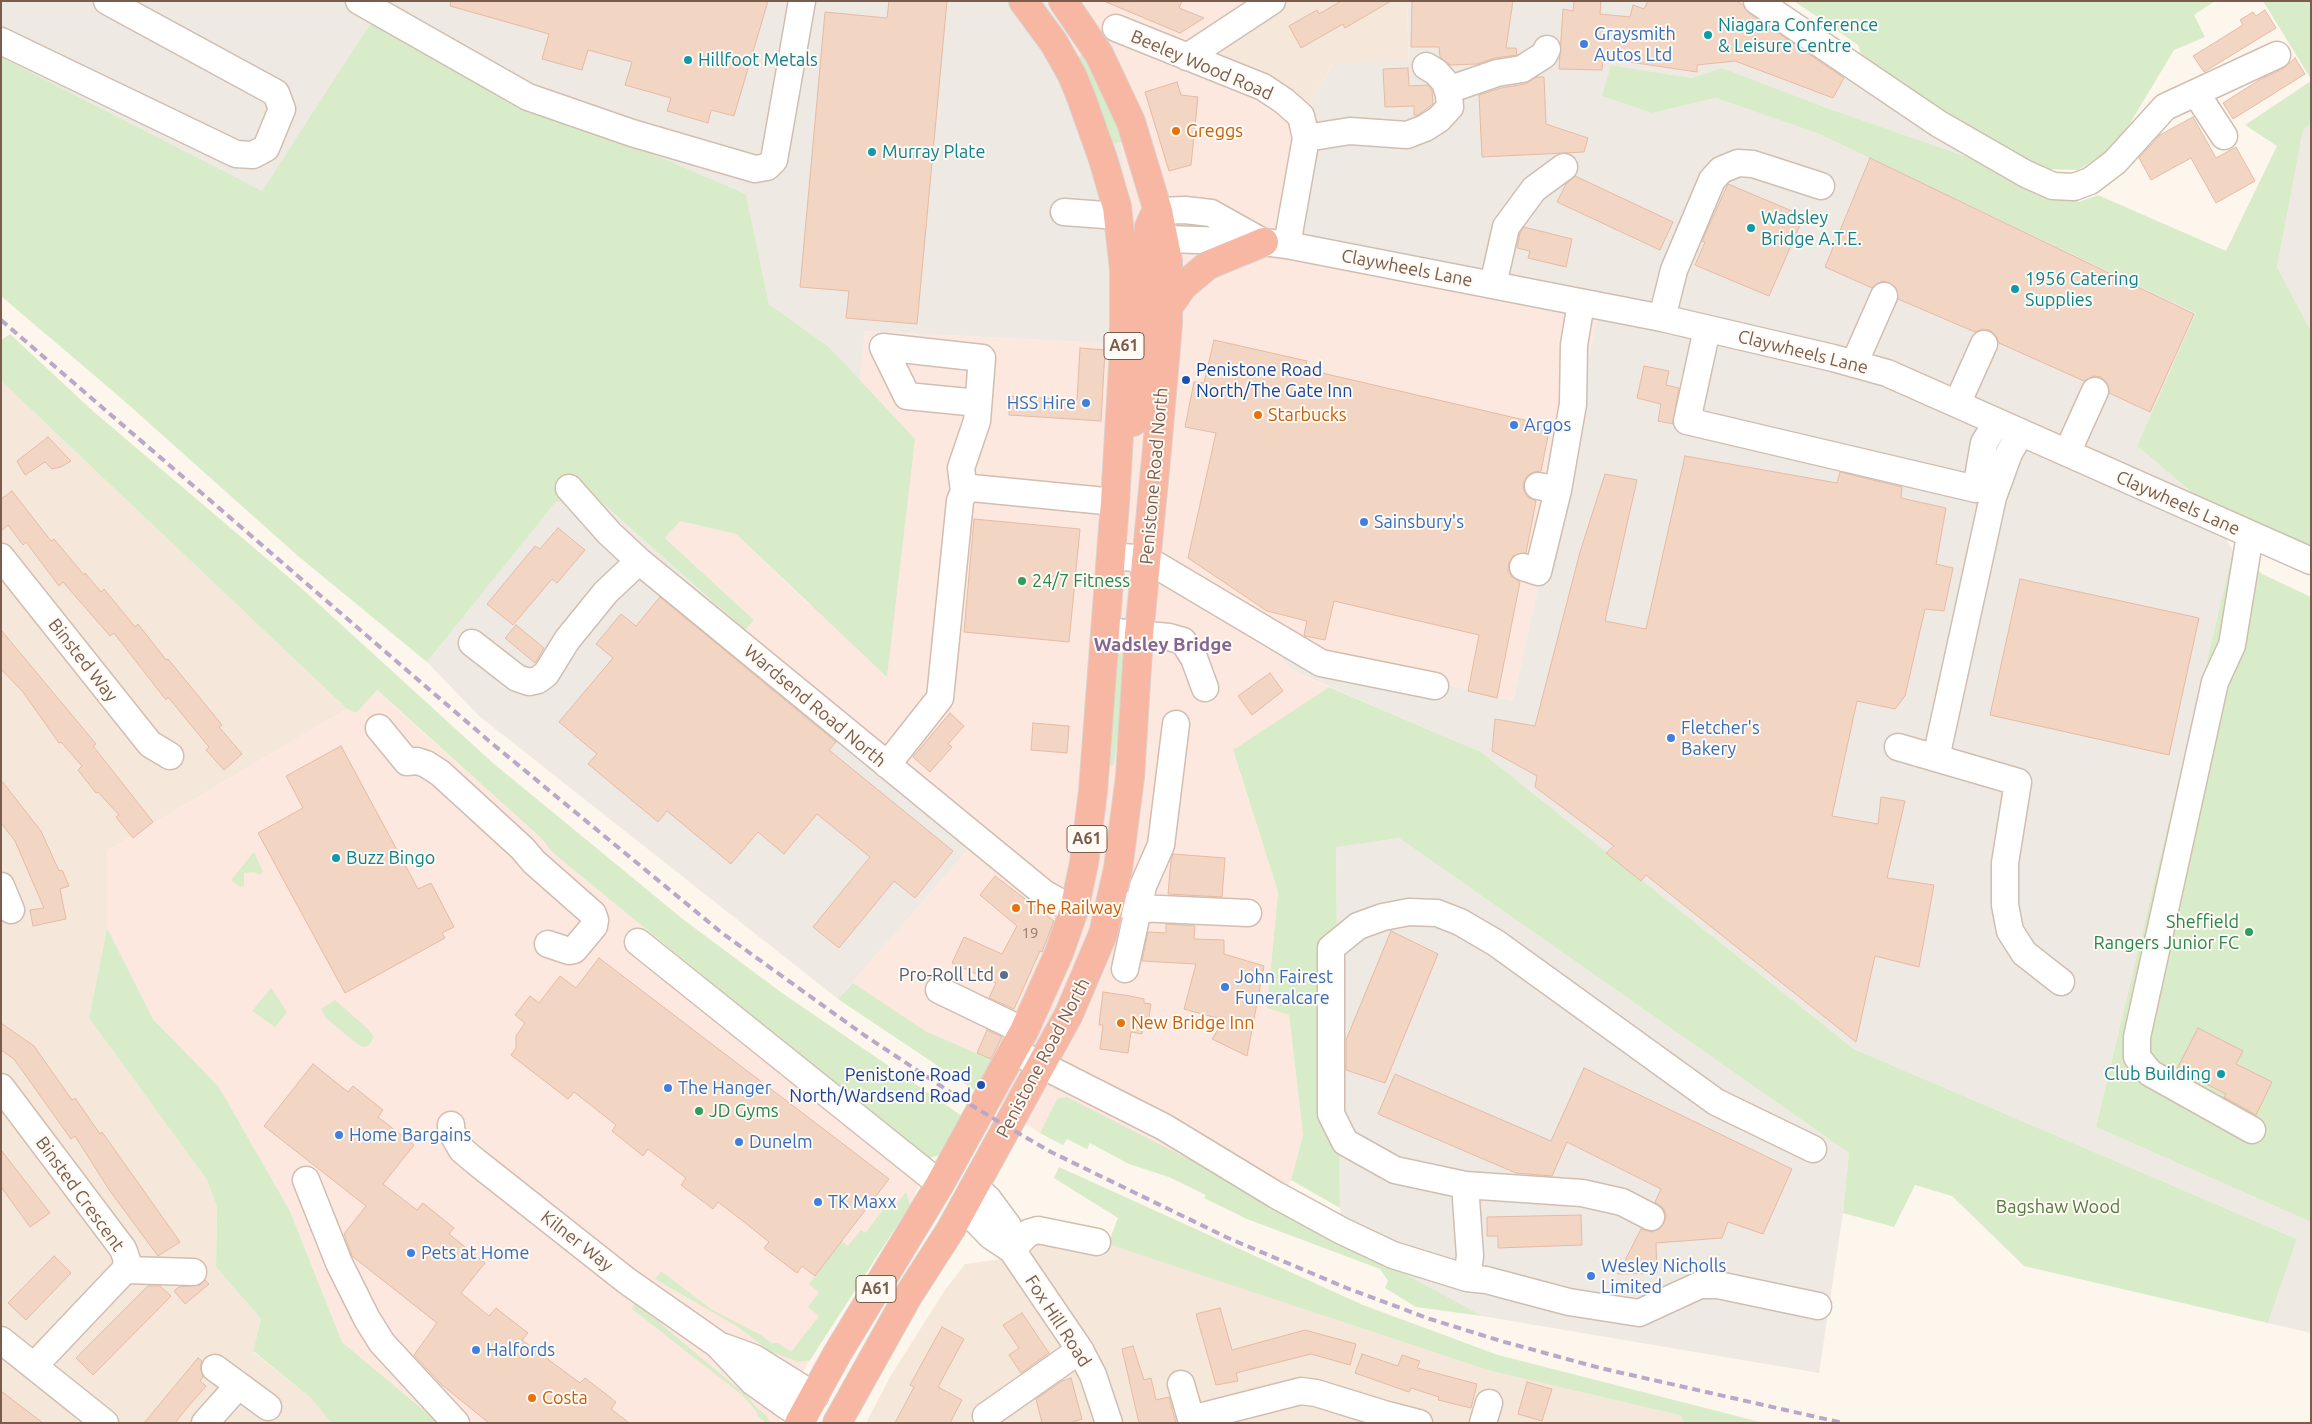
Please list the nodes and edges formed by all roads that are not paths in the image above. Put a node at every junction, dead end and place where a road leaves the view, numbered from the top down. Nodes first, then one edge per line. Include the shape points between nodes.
1 (107, 1) edge
2 (359, 1) edge
3 (802, 1) edge
4 (1023, 1) edge
5 (1063, 1) edge
6 (1272, 1) edge
7 (1757, 1) edge
8 (1116, 28) dead end
9 (1, 41) edge
10 (1547, 49) dead end
11 (2276, 55) dead end
12 (1187, 57) junction
13 (1426, 66) dead end
14 (1448, 90) junction
15 (2196, 93) junction
16 (2224, 136) dead end
17 (1306, 138) junction
18 (1564, 167) dead end
19 (1821, 186) dead end
20 (1158, 211) junction
21 (1064, 212) dead end
22 (1120, 222) junction
23 (1156, 238) junction
24 (1276, 243) junction
25 (1493, 285) junction
26 (1884, 296) dead end
27 (1581, 303) junction
28 (1168, 309) junction
29 (1662, 318) junction
30 (1707, 328) junction
31 (1984, 344) dead end
32 (1854, 364) junction
33 (2096, 390) dead end
34 (978, 403) dead end
35 (1957, 404) junction
36 (1997, 422) junction
37 (2020, 434) junction
38 (2067, 453) junction
39 (1117, 463) junction
40 (570, 488) dead end
41 (964, 491) junction
42 (1115, 502) junction
43 (2250, 535) junction
44 (1111, 556) junction
45 (1, 557) edge
46 (1146, 559) junction
47 (639, 561) junction
48 (2311, 561) edge
49 (1523, 568) dead end
50 (1105, 631) junction
51 (1139, 634) junction
52 (472, 643) dead end
53 (1435, 686) dead end
54 (1205, 688) dead end
55 (1176, 724) dead end
56 (379, 728) dead end
57 (1898, 747) dead end
58 (170, 756) dead end
59 (1936, 758) junction
60 (887, 765) junction
61 (1, 886) edge
62 (1111, 900) junction
63 (1138, 908) junction
64 (11, 910) dead end
65 (1074, 910) junction
66 (1248, 913) dead end
67 (638, 942) dead end
68 (548, 944) dead end
69 (1125, 968) dead end
70 (2061, 982) dead end
71 (939, 990) dead end
72 (1019, 1041) junction
73 (1041, 1065) junction
74 (1, 1087) edge
75 (451, 1126) dead end
76 (2252, 1130) dead end
77 (1813, 1149) dead end
78 (306, 1180) dead end
79 (940, 1184) junction
80 (1465, 1185) junction
81 (969, 1197) junction
82 (1651, 1217) dead end
83 (1097, 1242) dead end
84 (1012, 1250) junction
85 (125, 1270) junction
86 (193, 1272) dead end
87 (1467, 1278) junction
88 (1818, 1306) dead end
89 (1, 1340) edge
90 (1080, 1350) junction
91 (34, 1366) junction
92 (215, 1368) dead end
93 (1181, 1384) dead end
94 (238, 1386) junction
95 (268, 1407) dead end
96 (806, 1411) edge
97 (986, 1416) dead end
98 (1382, 1418) edge
99 (1192, 1421) edge
100 (105, 1423) edge
101 (205, 1423) edge
102 (456, 1423) edge
103 (835, 1423) edge
104 (1110, 1423) edge
105 (1419, 1423) edge

1 - 9 street via 276,93 282,109 266,148 252,155 236,154
2 - 3 street via 528,97 755,169 767,167 774,160
4 - 22 highway, Penistone Road North / A61 via 1054,43 1072,75 1103,159
5 - 20 highway, Penistone Road North / A61 via 1099,54 1119,94 1136,136
6 - 12 street
7 - 15 street via 1940,124 2053,186 2074,187 2090,180 2116,162 2165,107
8 - 12 street, Beeley Wood Road
10 - 14 street via 1539,59 1522,69 1497,73
11 - 15 street
12 - 17 street, Beeley Wood Road via 1263,88 1284,101 1301,116
13 - 14 street via 1436,72
14 - 17 street via 1450,107 1439,119 1407,135 1350,131
15 - 16 street
17 - 24 street, Beeley Wood Road
18 - 25 street via 1534,189 1506,227
19 - 29 street via 1753,164 1738,163 1721,170 1712,180 1674,270
20 - 23 highway, Penistone Road North / A61
20 - 24 street, Claywheels Lane via 1210,213
21 - 22 street
22 - 23 highway via 1133,234
22 - 39 highway, Penistone Road North / A61 via 1124,350
23 - 24 street, Claywheels Lane
23 - 28 highway, Penistone Road North / A61 via 1168,261
23 - 39 highway via 1140,406
24 - 25 street, Claywheels Lane
24 - 28 highway via 1218,259 1202,268 1183,286
25 - 27 street, Claywheels Lane
26 - 32 street
27 - 29 street, Claywheels Lane
27 - 49 street via 1574,345 1573,404 1548,488 1538,572
28 - 46 highway, Penistone Road North / A61
29 - 30 street, Claywheels Lane
30 - 32 street, Claywheels Lane
30 - 36 street via 1687,422 1976,488 1984,443
31 - 35 street
32 - 35 street, Claywheels Lane via 1887,373
33 - 38 street
34 - 41 street via 977,421 961,468
35 - 36 street, Claywheels Lane
36 - 37 street, Claywheels Lane
37 - 38 street, Claywheels Lane
37 - 59 street via 2009,453 1994,497
38 - 43 street, Claywheels Lane
39 - 42 highway, Penistone Road North / A61
40 - 47 street, Wardsend Road North via 609,533
41 - 42 street via 972,488
41 - 60 street via 960,501 940,698
42 - 44 highway, Penistone Road North / A61
43 - 48 street, Claywheels Lane
43 - 76 street via 2232,645 2215,682 2136,1036 2137,1057 2150,1073
44 - 46 street
44 - 50 highway, Penistone Road North / A61
45 - 58 street, Binsted Way via 150,744
46 - 51 highway, Penistone Road North / A61
46 - 53 street via 1321,663
47 - 52 street via 606,592 567,640 546,674 538,680 529,682 517,678
47 - 60 street, Wardsend Road North
50 - 51 street
50 - 65 highway, Penistone Road North / A61 via 1093,791
51 - 54 street via 1184,642
51 - 62 highway, Penistone Road North / A61 via 1130,777
55 - 63 street via 1161,845 1143,886
56 - 68 street via 407,762 417,761 440,773 593,914 594,926 574,950
57 - 59 street
59 - 70 street via 2018,782 2005,863 2005,905 2010,931 2024,953
60 - 65 street, Wardsend Road North via 1045,894
61 - 64 street
62 - 63 street
62 - 65 highway via 1089,913
62 - 73 highway, Penistone Road North / A61 via 1091,965
63 - 66 street
63 - 69 street
65 - 72 highway, Penistone Road North / A61 via 1060,953
67 - 79 street
71 - 72 street
72 - 73 street
72 - 79 highway, Penistone Road North / A61
73 - 81 highway, Penistone Road North / A61
73 - 87 street via 1164,1127 1342,1231 1393,1255
74 - 85 street, Binsted Crescent via 123,1249 127,1260
75 - 96 street, Kilner Way via 462,1150 475,1161 626,1281 717,1344 753,1382 788,1407
77 - 80 street via 1716,1102 1504,948 1460,922 1438,913 1409,912 1382,916 1358,926 1331,948 1331,1114 1345,1142 1395,1170
78 - 102 street via 339,1263 372,1327 382,1343
79 - 81 highway
79 - 96 highway, A61
80 - 82 street via 1582,1193 1622,1202
80 - 87 street via 1470,1256
81 - 84 street, Fox Hill Road via 991,1236
81 - 103 highway, A61
83 - 84 street via 1038,1230 1028,1233
84 - 90 street, Fox Hill Road
85 - 86 street
85 - 91 street, Binsted Crescent
87 - 88 street via 1569,1302 1639,1313 1700,1285
89 - 91 street
90 - 97 street
90 - 104 street, Fox Hill Road via 1093,1375
91 - 100 street
92 - 94 street
93 - 99 street
94 - 95 street
94 - 101 street
96 - 103 highway via 821,1421
98 - 99 street via 1316,1393 1301,1391
98 - 105 street

